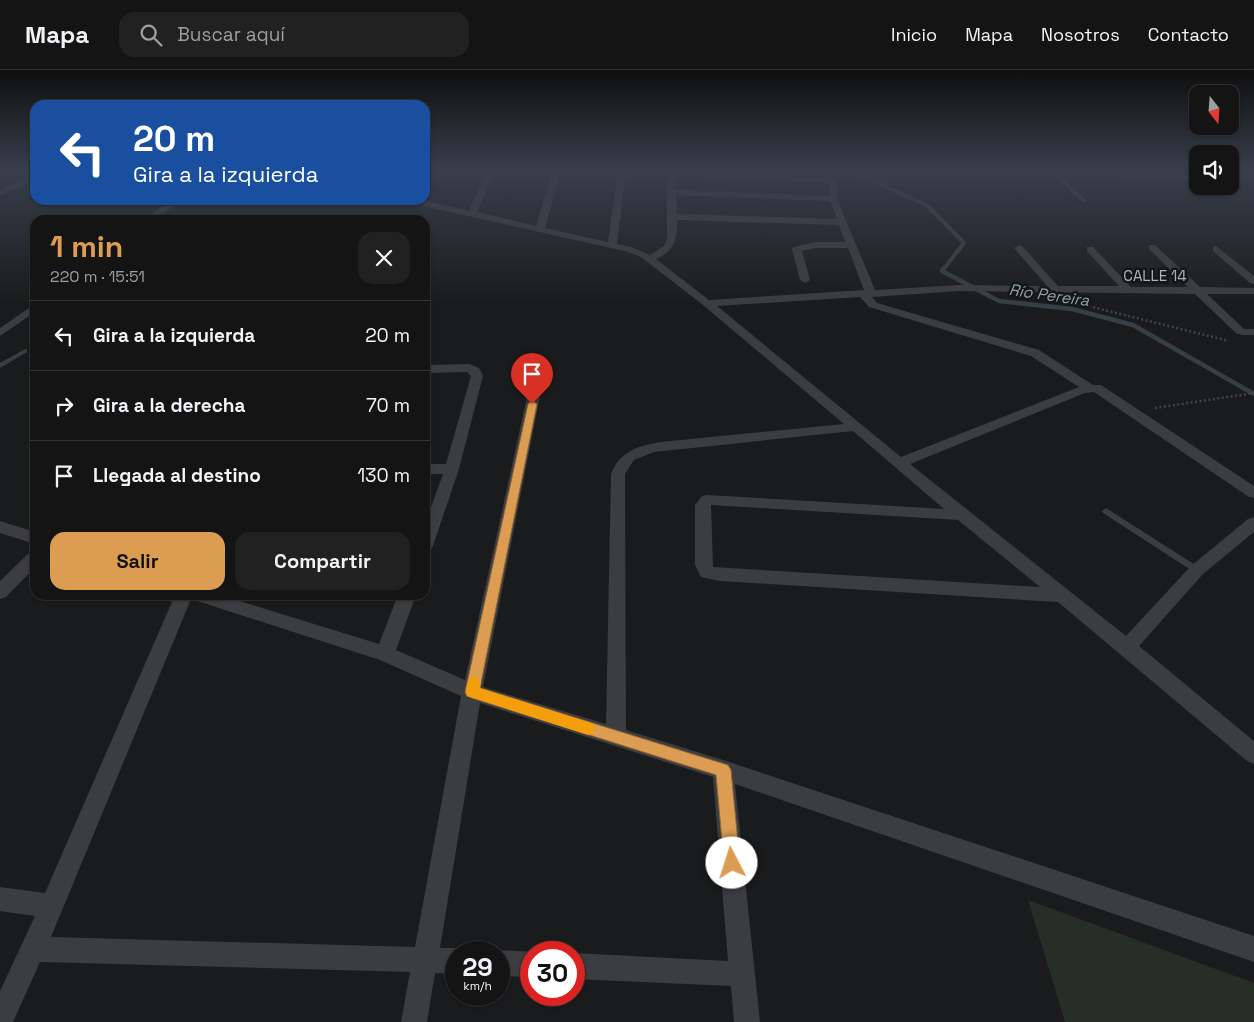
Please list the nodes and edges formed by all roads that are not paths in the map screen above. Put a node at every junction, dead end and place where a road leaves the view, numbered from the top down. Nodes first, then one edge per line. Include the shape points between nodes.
1 (474, 214) edge
2 (544, 214) edge
3 (616, 214) edge
4 (839, 214) edge
5 (673, 217) joint
6 (842, 222) junction
7 (540, 229) junction
8 (612, 245) junction
9 (851, 245) junction
10 (1019, 248) dead end
11 (1152, 248) dead end
12 (1090, 249) dead end
13 (1216, 249) dead end
14 (649, 259) junction
15 (805, 280) dead end
16 (1254, 281) edge
17 (1056, 290) junction
18 (1128, 290) junction
19 (1196, 290) junction
20 (1254, 291) edge
21 (867, 294) junction
22 (707, 303) junction
23 (30, 311) edge
24 (1241, 332) joint
25 (1254, 332) edge
26 (0, 334) edge
27 (25, 351) dead end
28 (540, 365) dead end
29 (0, 366) edge
30 (430, 369) edge
31 (1088, 388) junction
32 (855, 427) junction
33 (899, 463) junction
34 (430, 469) edge
35 (452, 469) junction
36 (1254, 494) edge
37 (1106, 511) dead end
38 (962, 515) junction
39 (1254, 523) edge
40 (0, 527) edge
41 (430, 532) edge
42 (30, 536) edge
43 (30, 562) edge
44 (1197, 570) junction
45 (0, 592) edge
46 (1061, 595) junction
47 (182, 600) edge
48 (214, 600) edge
49 (405, 600) edge
50 (1127, 647) junction
51 (385, 654) junction
52 (472, 692) junction
53 (616, 737) junction
54 (1254, 754) edge
55 (723, 770) junction
56 (0, 899) edge
57 (52, 906) junction
58 (31, 949) junction
59 (1254, 949) edge
60 (425, 959) junction
61 (445, 960) edge
62 (585, 967) edge
63 (742, 974) junction
64 (0, 1022) edge
65 (414, 1022) edge
66 (747, 1022) edge

1 - 7 street
2 - 7 street
3 - 8 street
4 - 6 street
5 - 6 street
5 - 14 street via 672,244
6 - 9 street
7 - 8 street
8 - 14 street via 639,252
9 - 15 street via 797,248
9 - 21 street
10 - 17 street
11 - 19 street
12 - 18 street
13 - 16 street
14 - 22 street
17 - 18 street, CALLE 14
17 - 21 street, CALLE 14 via 959,288
18 - 19 street, CALLE 14
19 - 20 street, CALLE 14
19 - 24 street
21 - 22 street, CALLE 14
21 - 31 street via 873,305 1035,353
22 - 32 street
23 - 26 street
24 - 25 street
27 - 29 lane
28 - 52 street
30 - 35 street via 469,368 476,371
31 - 33 street
31 - 36 street via 1102,391
32 - 33 street
32 - 53 street via 661,446 626,458 618,474
33 - 38 street
34 - 35 street
35 - 41 street
37 - 44 lane
38 - 46 street
38 - 46 street via 707,500 702,505 703,565 707,572 720,575
39 - 44 street
40 - 42 street
43 - 45 street
44 - 50 street
46 - 50 street
47 - 57 street
48 - 51 street
49 - 51 street
50 - 54 street
51 - 52 street
52 - 53 street
52 - 60 street
53 - 55 street
55 - 59 street
55 - 63 street
56 - 57 street
57 - 58 street
58 - 60 street
58 - 64 street
60 - 61 street
60 - 65 street
62 - 63 street
63 - 66 street

